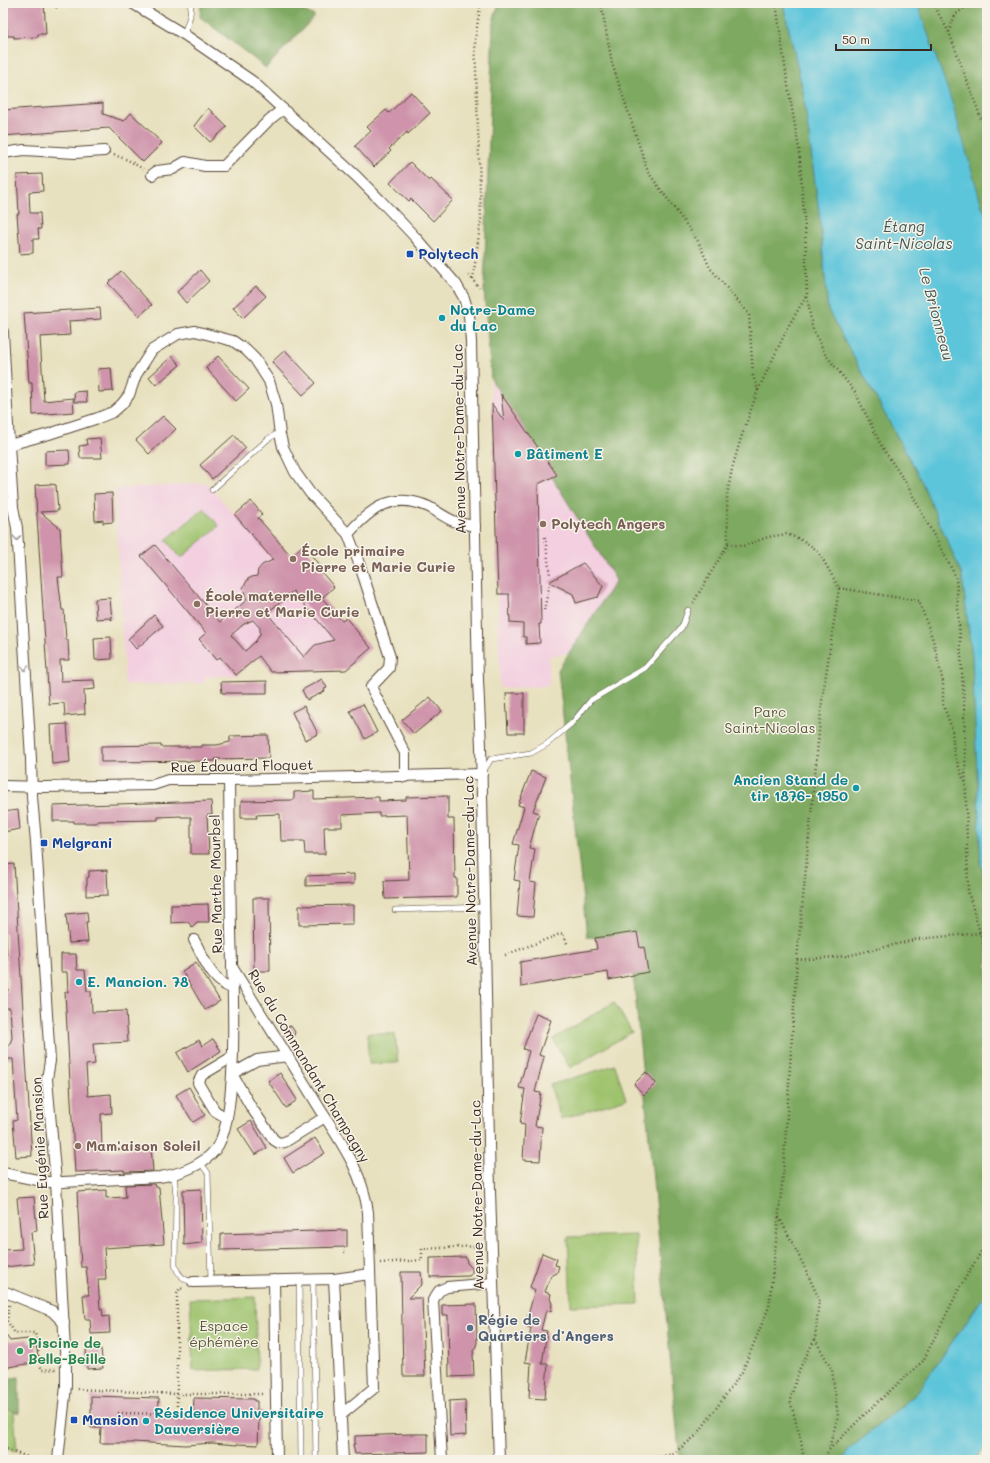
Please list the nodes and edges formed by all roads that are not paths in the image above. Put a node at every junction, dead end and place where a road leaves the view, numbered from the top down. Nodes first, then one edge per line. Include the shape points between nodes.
1 (132, 3) edge
2 (191, 3) edge
3 (184, 34) junction
4 (282, 109) junction
5 (104, 151) road end
6 (3, 153) edge
7 (152, 175) road end
8 (3, 332) edge
9 (280, 434) junction
10 (8, 445) junction
11 (212, 490) dead end
12 (475, 526) junction
13 (348, 534) junction
14 (688, 610) road end
15 (482, 774) junction
16 (405, 777) junction
17 (229, 780) junction
18 (3, 786) edge
19 (31, 786) junction
20 (485, 907) junction
21 (395, 910) dead end
22 (194, 940) dead end
23 (232, 967) junction
24 (232, 988) junction
25 (288, 1056) junction
26 (232, 1057) junction
27 (232, 1074) junction
28 (325, 1117) junction
29 (227, 1118) junction
30 (200, 1162) junction
31 (3, 1173) edge
32 (174, 1175) junction
33 (56, 1182) junction
34 (370, 1274) junction
35 (334, 1279) junction
36 (274, 1280) junction
37 (299, 1280) junction
38 (313, 1280) junction
39 (193, 1282) joint
40 (211, 1282) junction
41 (493, 1283) junction
42 (3, 1291) edge
43 (64, 1322) junction
44 (342, 1414) junction
45 (58, 1460) edge
46 (277, 1460) edge
47 (301, 1460) edge
48 (316, 1460) edge
49 (344, 1460) edge
50 (442, 1460) edge
51 (499, 1460) edge

1 - 3 street, Avenue Notre-Dame-du-Lac
2 - 3 lane
3 - 4 street, Avenue Notre-Dame-du-Lac via 252,81
4 - 7 street via 224,166 186,162 173,168 157,170
4 - 12 street, Avenue Notre-Dame-du-Lac via 381,201 456,284 464,298 469,315
5 - 6 street via 75,153 24,150
8 - 10 street, Rue Eugénie Mansion
9 - 10 street via 269,381 255,359 233,341 195,331 178,334 152,350 136,375 128,395 113,412
9 - 11 lane via 268,438
9 - 13 street via 289,460 302,483
10 -> 19 street, Rue Eugénie Mansion via 17,528
12 - 13 street via 455,522 428,507 405,501 387,503 372,510
12 - 15 street, Avenue Notre-Dame-du-Lac
13 - 16 street via 390,658 389,668 371,687 405,753
14 - 15 lane via 682,627 645,668 591,700 572,723 547,744 531,753 491,760
15 - 16 street, Rue Édouard Floquet
15 - 20 street, Avenue Notre-Dame-du-Lac
16 - 17 street, Rue Édouard Floquet
17 - 19 street, Rue Édouard Floquet via 168,780 153,785
17 - 23 street, Rue Marthe Mourbel
18 - 19 street, Rue Édouard Floquet
19 - 33 street, Rue Eugénie Mansion
20 - 21 lane
20 - 41 street, Avenue Notre-Dame-du-Lac
22 - 24 street, Rue Marthe Mourbel via 218,982
23 - 24 street, Rue Marthe Mourbel
23 - 25 street, Rue du Commandant Champagny
24 - 26 street, Rue Marthe Mourbel
25 - 27 street via 257,1060
25 - 28 street, Rue du Commandant Champagny
26 - 27 street, Rue Marthe Mourbel
26 - 29 street via 202,1075 198,1083 215,1111
27 - 28 street via 251,1107 274,1140 279,1143
27 - 29 street, Rue Marthe Mourbel
28 - 34 street, Rue du Commandant Champagny via 355,1165 364,1188 368,1212
29 - 30 street, Rue Marthe Mourbel via 216,1149
30 - 32 street, Rue Marthe Mourbel
30 - 40 lane via 208,1173
31 - 33 street, Rue Marthe Mourbel
32 - 33 street, Rue Marthe Mourbel
32 - 39 lane via 175,1265 180,1276
33 - 43 street, Rue Eugénie Mansion
34 - 35 street
34 - 44 street, Rue du Commandant Champagny via 374,1388
35 - 38 street
35 - 44 street
36 - 37 street
36 - 40 street
36 - 46 street
37 - 38 street
37 - 47 lane
38 - 48 lane
39 - 40 street
41 - 50 street via 447,1287 439,1291 434,1300
41 - 51 street, Avenue Notre-Dame-du-Lac
42 - 43 street via 52,1311
43 - 45 street, Rue Eugénie Mansion via 66,1386
44 - 49 street

